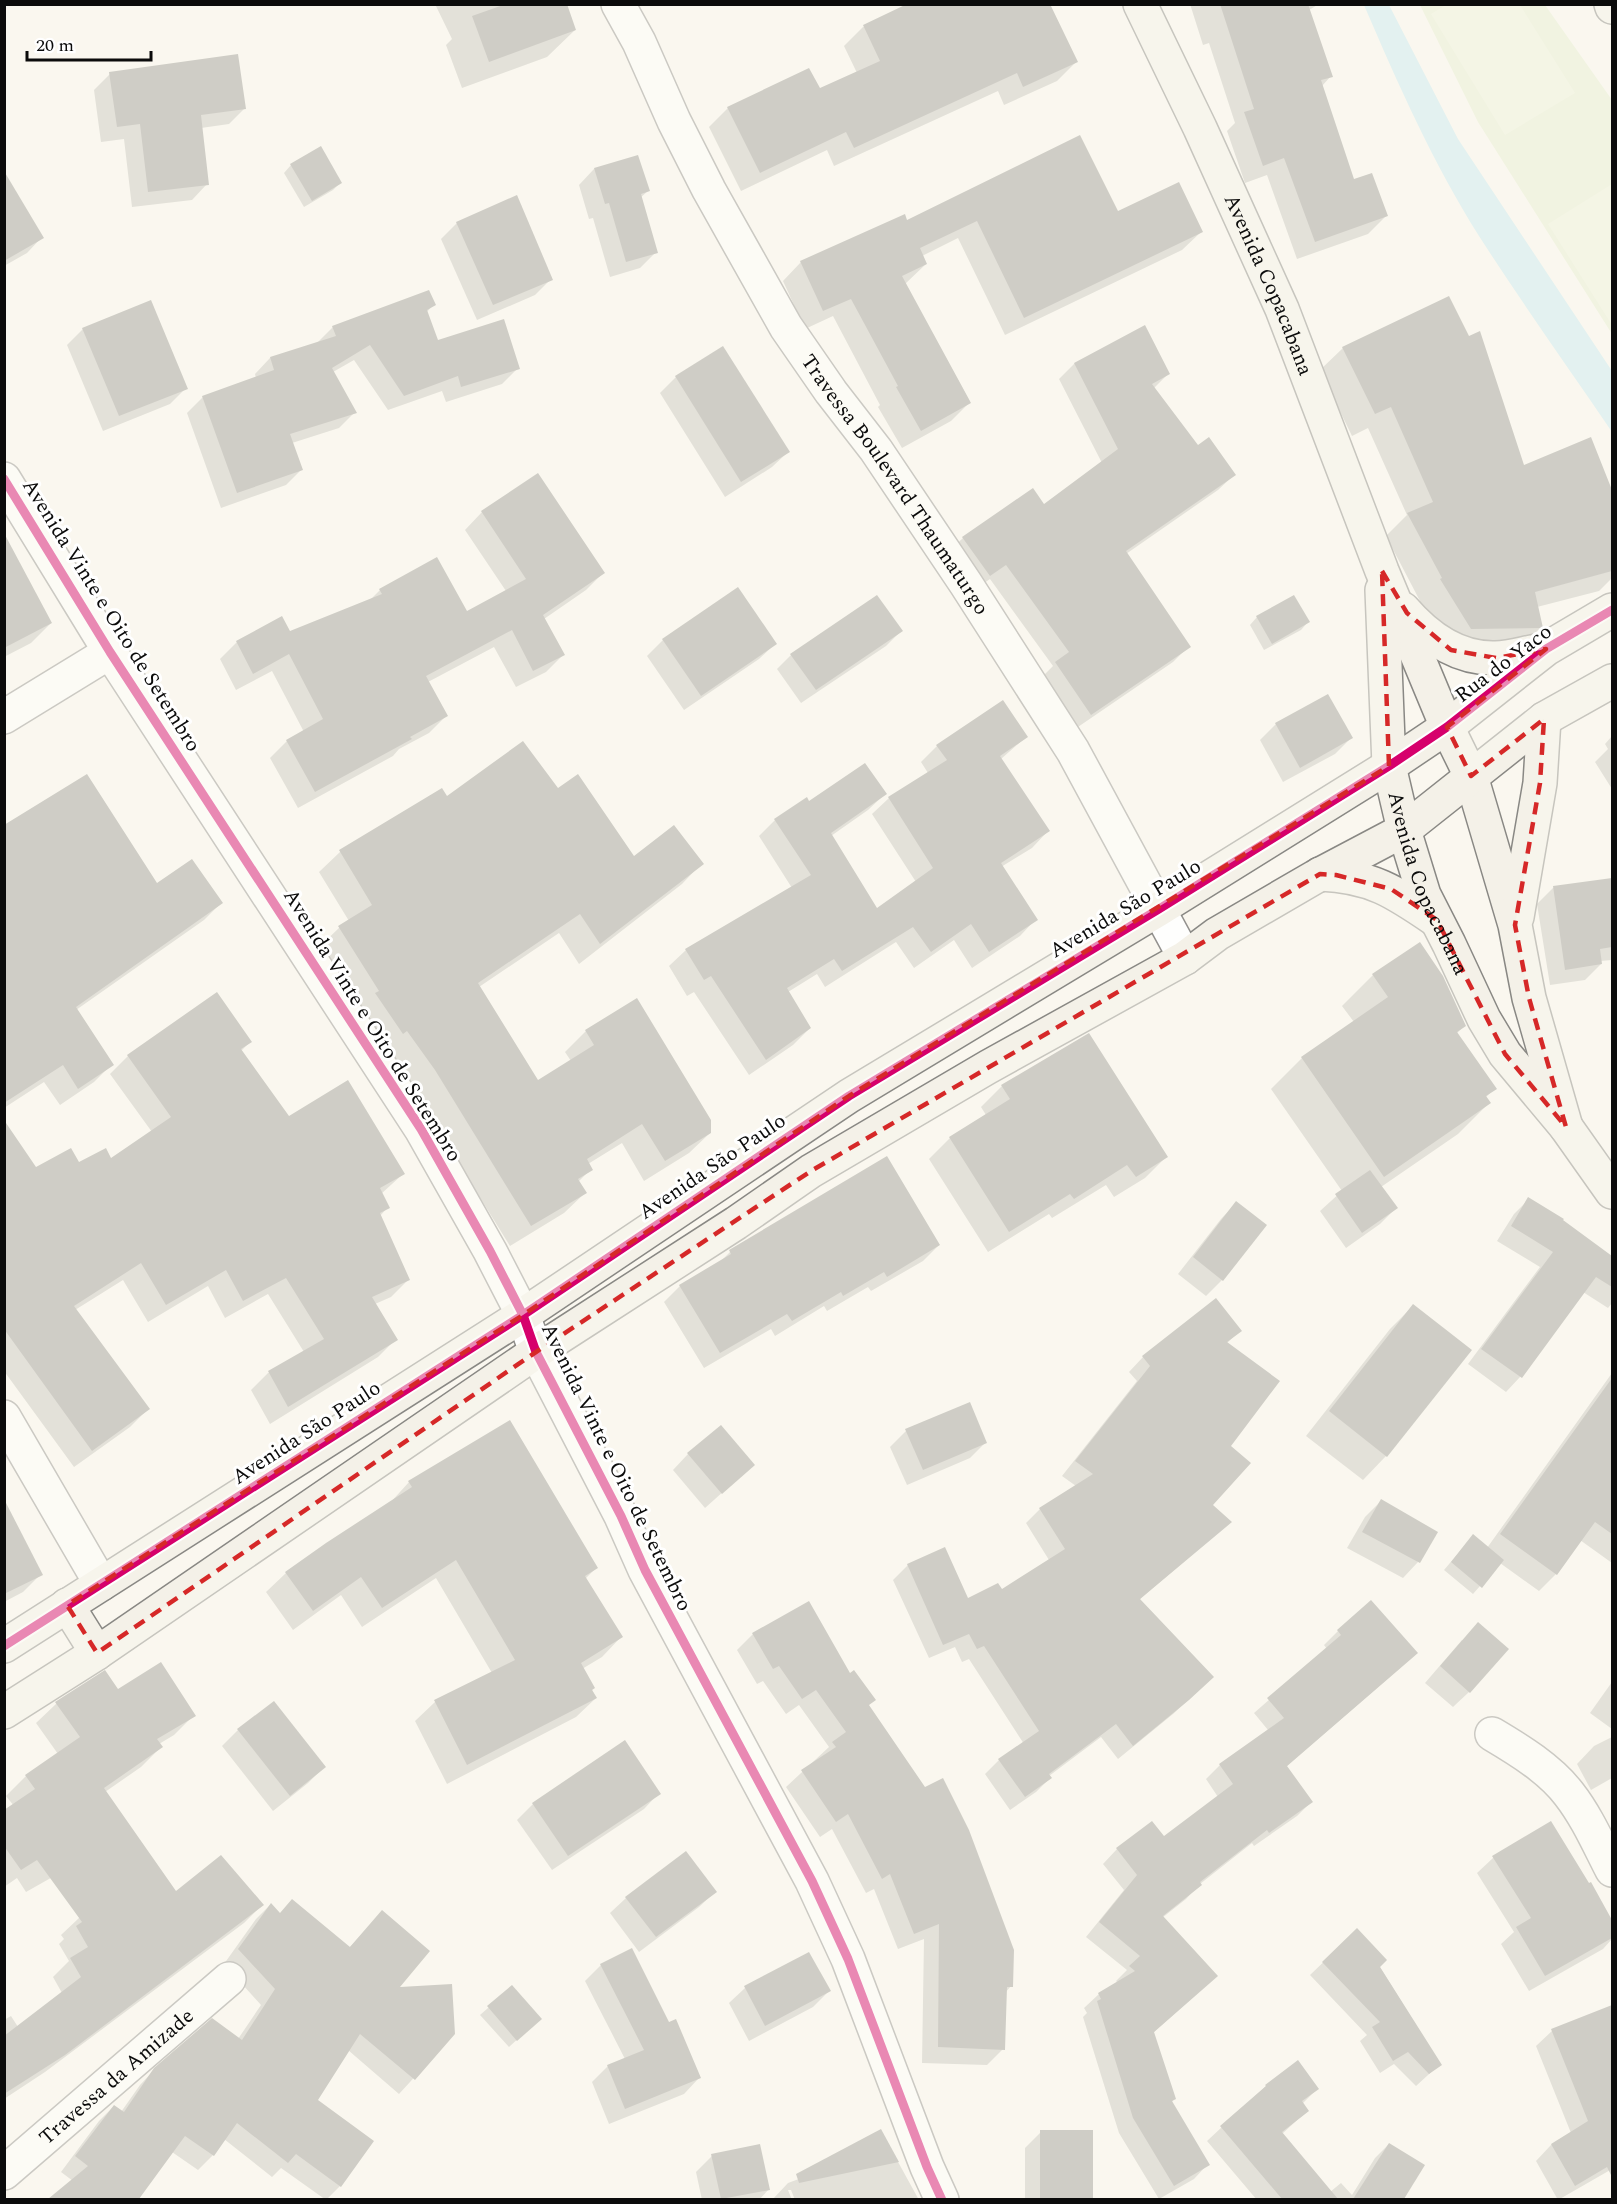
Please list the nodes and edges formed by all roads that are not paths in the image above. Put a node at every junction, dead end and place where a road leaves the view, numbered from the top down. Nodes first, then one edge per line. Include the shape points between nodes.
1 (618, 4) edge
2 (1140, 4) edge
3 (4, 479) edge
4 (1388, 584) junction
5 (1612, 610) edge
6 (1546, 649) junction
7 (110, 652) junction
8 (1612, 681) edge
9 (4, 717) edge
10 (1544, 719) junction
11 (1447, 727) junction
12 (1389, 766) junction
13 (1471, 776) junction
14 (1404, 830) junction
15 (1320, 874) junction
16 (1159, 909) junction
17 (1437, 920) junction
18 (1515, 925) junction
19 (1185, 957) junction
20 (849, 1096) junction
21 (1566, 1128) junction
22 (874, 1133) junction
23 (1612, 1192) edge
24 (523, 1315) junction
25 (536, 1352) junction
26 (4, 1417) edge
27 (101, 1584) junction
28 (67, 1605) junction
29 (4, 1646) edge
30 (97, 1653) junction
31 (4, 1712) edge
32 (1492, 1734) dead end
33 (1612, 1870) edge
34 (229, 1979) dead end
35 (4, 2172) edge
36 (942, 2199) edge

1 - 16 street, Travessa Boulevard Thaumaturgo via 709,190 786,327 876,450 1074,751
2 - 4 street, Avenida Copacabana via 1282,309
3 - 7 street, Avenida Vinte e Oito de Setembro
4 - 6 street via 1429,634 1451,650 1496,658
4 - 11 street, Avenida Copacabana
4 - 12 street, Avenida Copacabana
5 - 6 street, Rua do Yaco
6 - 11 street, Rua do Yaco
7 - 9 street
7 - 24 street, Avenida Vinte e Oito de Setembro via 421,1129
8 - 10 street
10 - 13 street
10 - 18 street via 1540,783
11 - 12 street, Avenida São Paulo
11 - 13 street, Avenida Copacabana
12 - 14 street, Avenida Copacabana
12 - 16 street, Avenida São Paulo
13 - 14 street
13 - 18 street, Avenida Copacabana
14 - 15 street
14 - 17 street, Avenida Copacabana via 1424,895
15 - 17 street via 1364,880 1391,889
15 - 19 street
16 - 19 street, Travessa Boulevard Thaumaturgo
16 - 20 street, Avenida São Paulo
17 - 21 street, Avenida Copacabana via 1505,1054
18 - 21 street, Avenida Copacabana via 1529,998
19 - 22 street
20 - 22 street
20 - 24 street, Avenida São Paulo
21 - 23 street, Avenida Copacabana
22 - 25 street
24 - 25 street, Avenida Vinte e Oito de Setembro
24 - 27 street, Avenida São Paulo
25 - 30 street
25 - 36 street, Avenida Vinte e Oito de Setembro via 645,1570 812,1881 848,1959
26 - 27 street
27 - 28 street, Avenida São Paulo
28 - 29 street, Avenida São Paulo
28 - 30 street
30 - 31 street
32 - 33 street via 1539,1765 1568,1792
34 - 35 street, Travessa da Amizade

